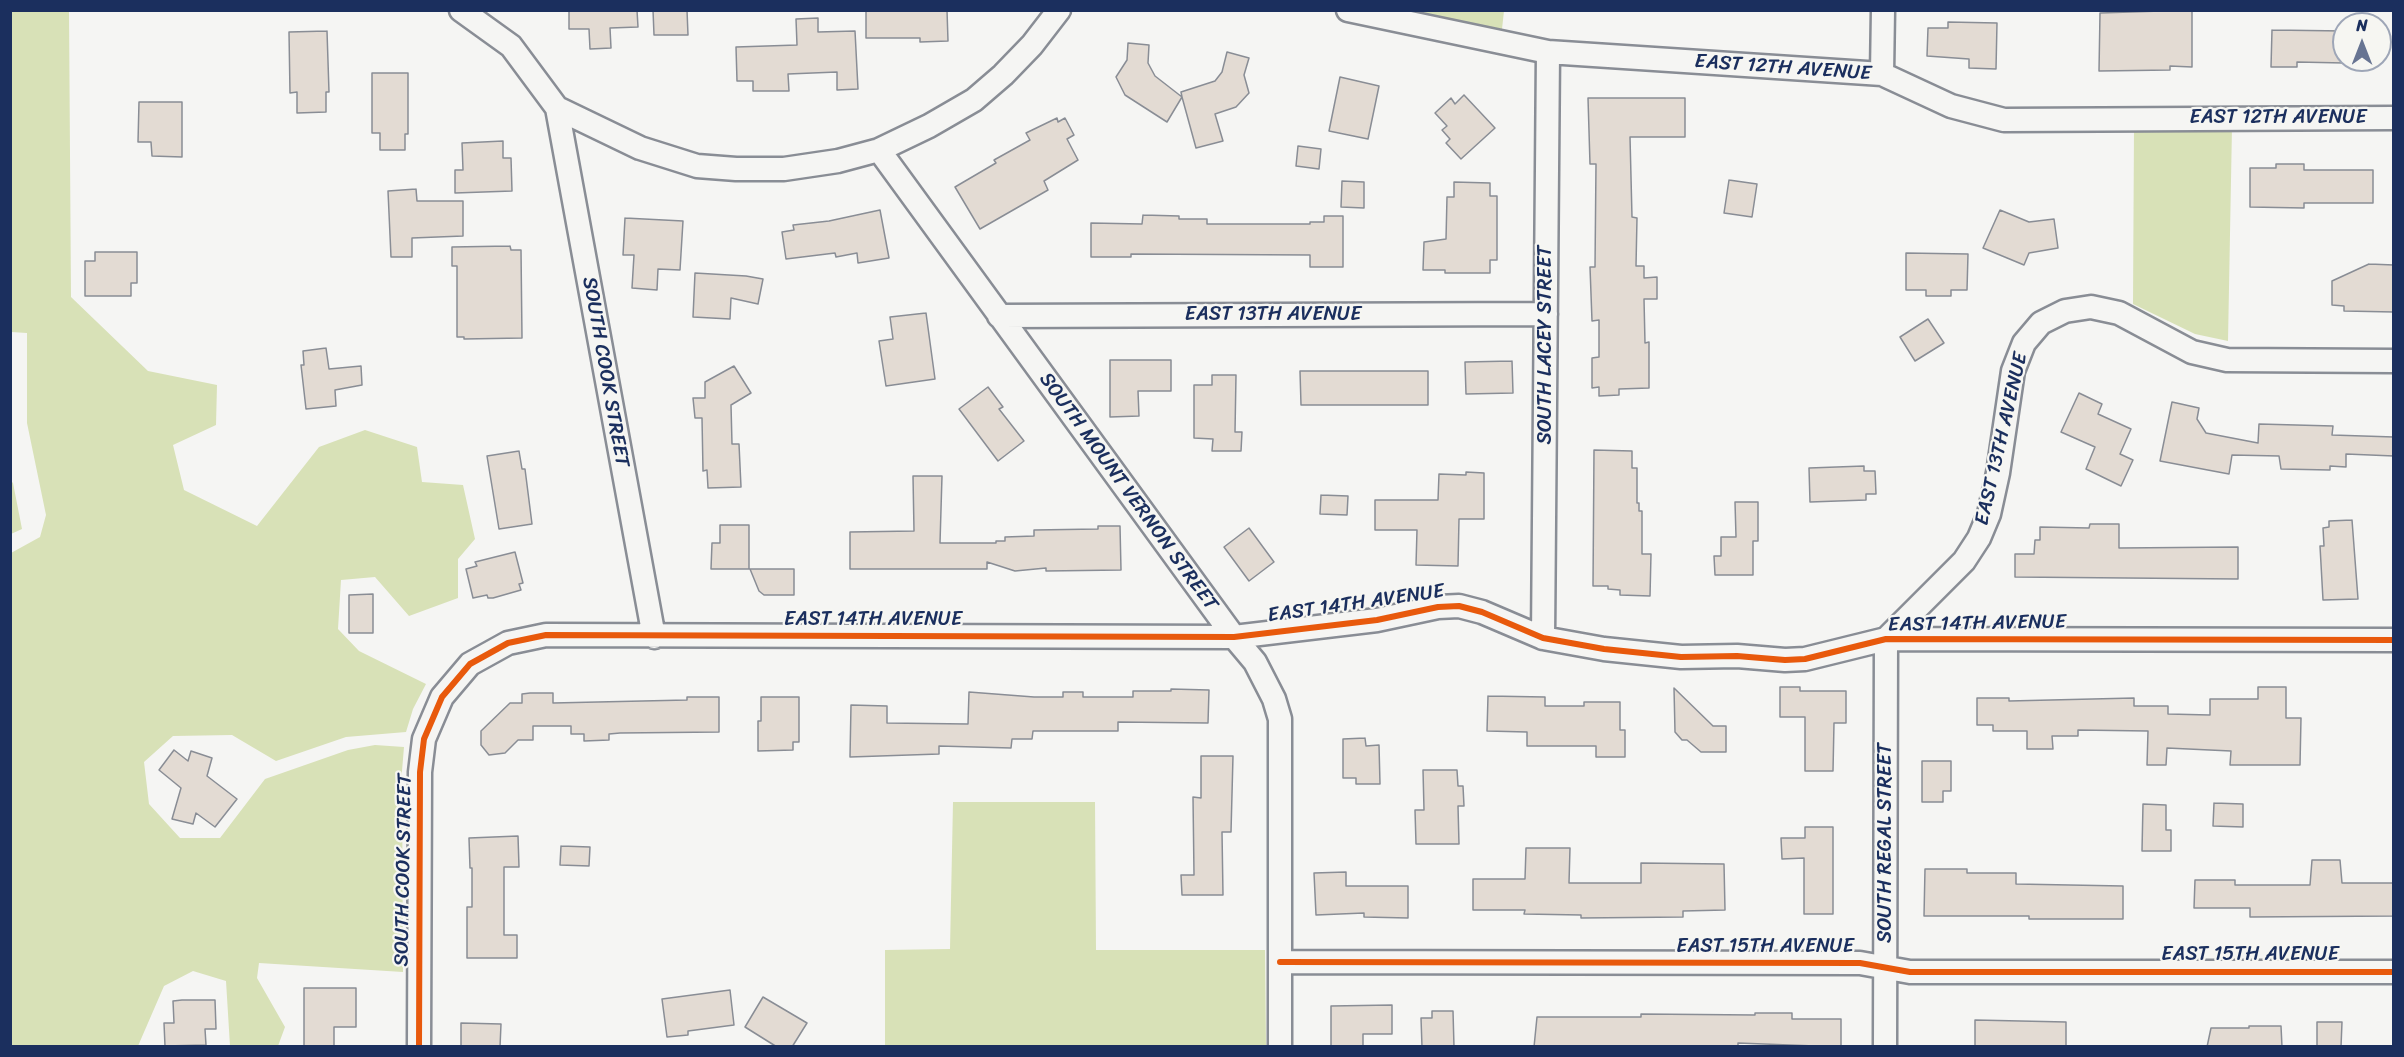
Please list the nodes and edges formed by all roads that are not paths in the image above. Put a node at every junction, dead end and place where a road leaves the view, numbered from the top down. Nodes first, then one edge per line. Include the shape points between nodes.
1 (461, 10) edge
2 (1059, 10) edge
3 (1348, 10) edge
4 (1882, 10) edge
5 (1548, 52) junction
6 (1882, 74) junction
7 (557, 108) junction
8 (2394, 118) edge
9 (879, 150) junction
10 (1546, 314) junction
11 (999, 316) junction
12 (2394, 361) edge
13 (654, 637) junction
14 (1234, 637) junction
15 (1543, 638) junction
16 (1886, 639) junction
17 (2394, 640) edge
18 (442, 697) joint
19 (1280, 962) junction
20 (1885, 968) junction
21 (2394, 972) edge
22 (419, 1047) edge
23 (1280, 1047) edge
24 (1885, 1047) edge

1 - 7 street via 511,46
2 - 9 street via 1032,45 974,100
3 - 5 street, EAST 12TH AVENUE
4 - 6 street
5 - 6 street, EAST 12TH AVENUE
5 - 10 street, SOUTH LACEY STREET
6 - 8 street, EAST 12TH AVENUE via 1951,106 2004,120
7 - 9 street via 640,148 697,166 784,169
7 - 13 street, SOUTH COOK STREET
9 - 11 street, SOUTH MOUNT VERNON STREET
10 - 11 street, EAST 13TH AVENUE
10 - 15 street, SOUTH LACEY STREET
11 - 14 street, SOUTH MOUNT VERNON STREET
12 - 16 street, EAST 13TH AVENUE via 2227,360 2192,352 2119,314 2091,307 2065,311 2041,323 2024,343 2013,372 1998,473 1979,538 1964,561
13 - 14 street, EAST 14TH AVENUE
13 - 18 street, EAST 14TH AVENUE via 546,635 508,642 470,664
14 - 15 street, EAST 14TH AVENUE via 1459,606
14 - 19 street, SOUTH MOUNT VERNON STREET via 1266,679 1280,719
15 - 16 street, EAST 14TH AVENUE via 1681,657 1785,660 1805,659
16 - 17 street, EAST 14TH AVENUE
16 - 20 street, SOUTH REGAL STREET
18 - 22 street, SOUTH COOK STREET via 424,739 420,772
19 - 20 street, EAST 15TH AVENUE via 1860,963
19 - 23 street, SOUTH MOUNT VERNON STREET
20 - 21 street, EAST 15TH AVENUE via 1910,972
20 - 24 street, SOUTH REGAL STREET

